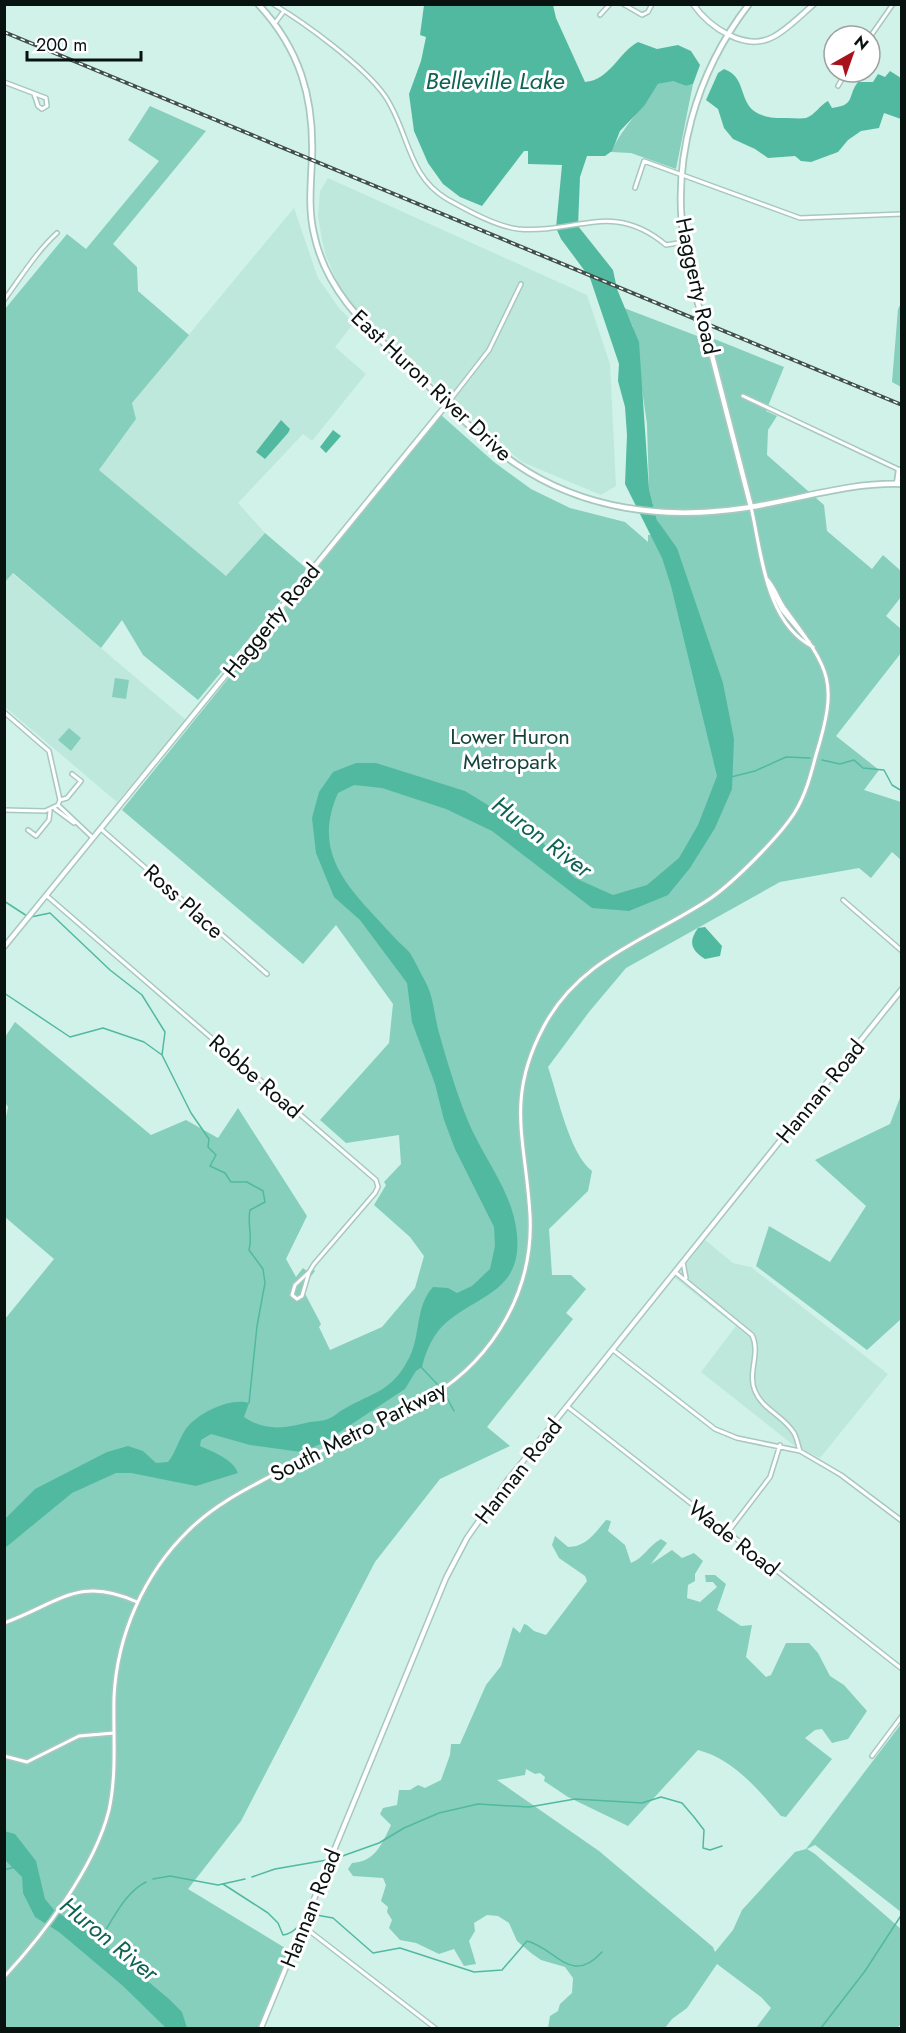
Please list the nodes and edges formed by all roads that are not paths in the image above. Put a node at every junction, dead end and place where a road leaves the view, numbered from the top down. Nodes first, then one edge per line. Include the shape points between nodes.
1 (258, 4) edge
2 (273, 4) edge
3 (610, 4) edge
4 (623, 4) edge
5 (652, 4) edge
6 (693, 4) edge
7 (749, 4) edge
8 (814, 4) edge
9 (893, 4) edge
10 (284, 11) junction
11 (600, 15) dead end
12 (275, 23) junction
13 (879, 24) edge
14 (728, 34) junction
15 (4, 82) edge
16 (34, 94) junction
17 (682, 175) junction
18 (635, 188) dead end
19 (902, 214) edge
20 (57, 233) dead end
21 (684, 242) junction
22 (521, 284) dead end
23 (4, 300) edge
24 (742, 396) dead end
25 (447, 404) junction
26 (900, 470) edge
27 (899, 484) edge
28 (751, 507) junction
29 (767, 579) junction
30 (814, 648) junction
31 (4, 712) edge
32 (72, 774) dead end
33 (60, 800) junction
34 (54, 808) junction
35 (4, 810) edge
36 (101, 829) junction
37 (28, 830) dead end
38 (93, 838) junction
39 (47, 896) junction
40 (843, 900) dead end
41 (4, 946) edge
42 (902, 951) edge
43 (267, 974) dead end
44 (902, 989) edge
45 (683, 1262) junction
46 (309, 1272) junction
47 (675, 1272) junction
48 (686, 1279) junction
49 (613, 1350) junction
50 (568, 1407) junction
51 (780, 1445) junction
52 (800, 1450) junction
53 (902, 1521) edge
54 (727, 1532) junction
55 (137, 1602) junction
56 (4, 1623) edge
57 (902, 1669) edge
58 (902, 1716) edge
59 (114, 1734) junction
60 (4, 1756) edge
61 (872, 1756) dead end
62 (303, 1926) junction
63 (4, 1977) edge
64 (261, 2028) edge
65 (435, 2028) edge

1 - 12 main road, East Huron River Drive
2 - 10 street
3 - 11 street
4 - 5 street via 638,14 648,12
6 - 14 street via 700,14
7 - 14 main road, Haggerty Road
8 - 14 street via 766,40 748,41
9 - 13 street
10 - 12 street
10 - 21 street via 378,87 397,116 414,166 431,187 450,201 502,225 529,229 617,221 651,232 666,245
12 - 25 main road, East Huron River Drive via 295,55 308,93 312,222 327,273 357,316
14 - 17 main road, Haggerty Road via 700,90
15 - 16 street
16 - 16 street via 38,106 47,106 46,98
17 - 18 street via 644,161
17 - 19 street via 800,218
17 - 21 main road, Haggerty Road
20 - 23 street
21 - 28 main road, Haggerty Road
22 - 25 street, Haggerty Road via 489,350
24 - 26 street
25 - 28 main road, East Huron River Drive via 489,443 525,469 568,491 625,508 668,513
25 - 36 street, Haggerty Road
26 - 27 main road
27 - 28 main road, East Huron River Drive via 860,486
28 - 29 street, South Metro Parkway
29 - 30 street, South Metro Parkway
29 - 30 street, South Metro Parkway via 782,617
30 - 55 street, South Metro Parkway via 826,672 829,708 803,797 792,817 715,895 588,971 560,1001 537,1040 527,1068 519,1114 530,1215 528,1254 515,1302 496,1337 472,1365 432,1396 246,1488 213,1509 165,1557
31 - 33 street via 50,751
32 - 33 street via 81,781 67,798
33 - 34 street
34 - 35 street
34 - 37 street via 36,836
34 - 38 street
36 - 38 street, Haggerty Road
36 - 43 street, Ross Place
38 - 39 street, Haggerty Road
39 - 41 street, Haggerty Road
39 - 46 street, Robbe Road via 376,1180 375,1193
40 - 42 street
44 - 45 street, Hannan Road
45 - 47 street, Hannan Road
45 - 48 street
46 - 46 street, Robbe Road via 292,1290 297,1299 302,1296
47 - 48 street
47 - 49 street, Hannan Road
48 - 52 street via 752,1335 752,1382 756,1394 794,1433
49 - 50 street, Hannan Road
49 - 51 street via 715,1429 737,1438
50 - 54 street, Wade Road
50 - 62 street, Hannan Road via 484,1513 458,1555
51 - 52 street
51 - 54 street via 770,1477
52 - 53 street
54 - 57 street, Wade Road
55 - 56 street via 107,1590 83,1590
55 - 59 street, South Metro Parkway via 118,1663
58 - 61 street
59 - 60 street via 79,1736 27,1762
59 - 63 street, South Metro Parkway via 113,1788 106,1821 90,1861
62 - 64 street, Hannan Road
62 - 65 street

